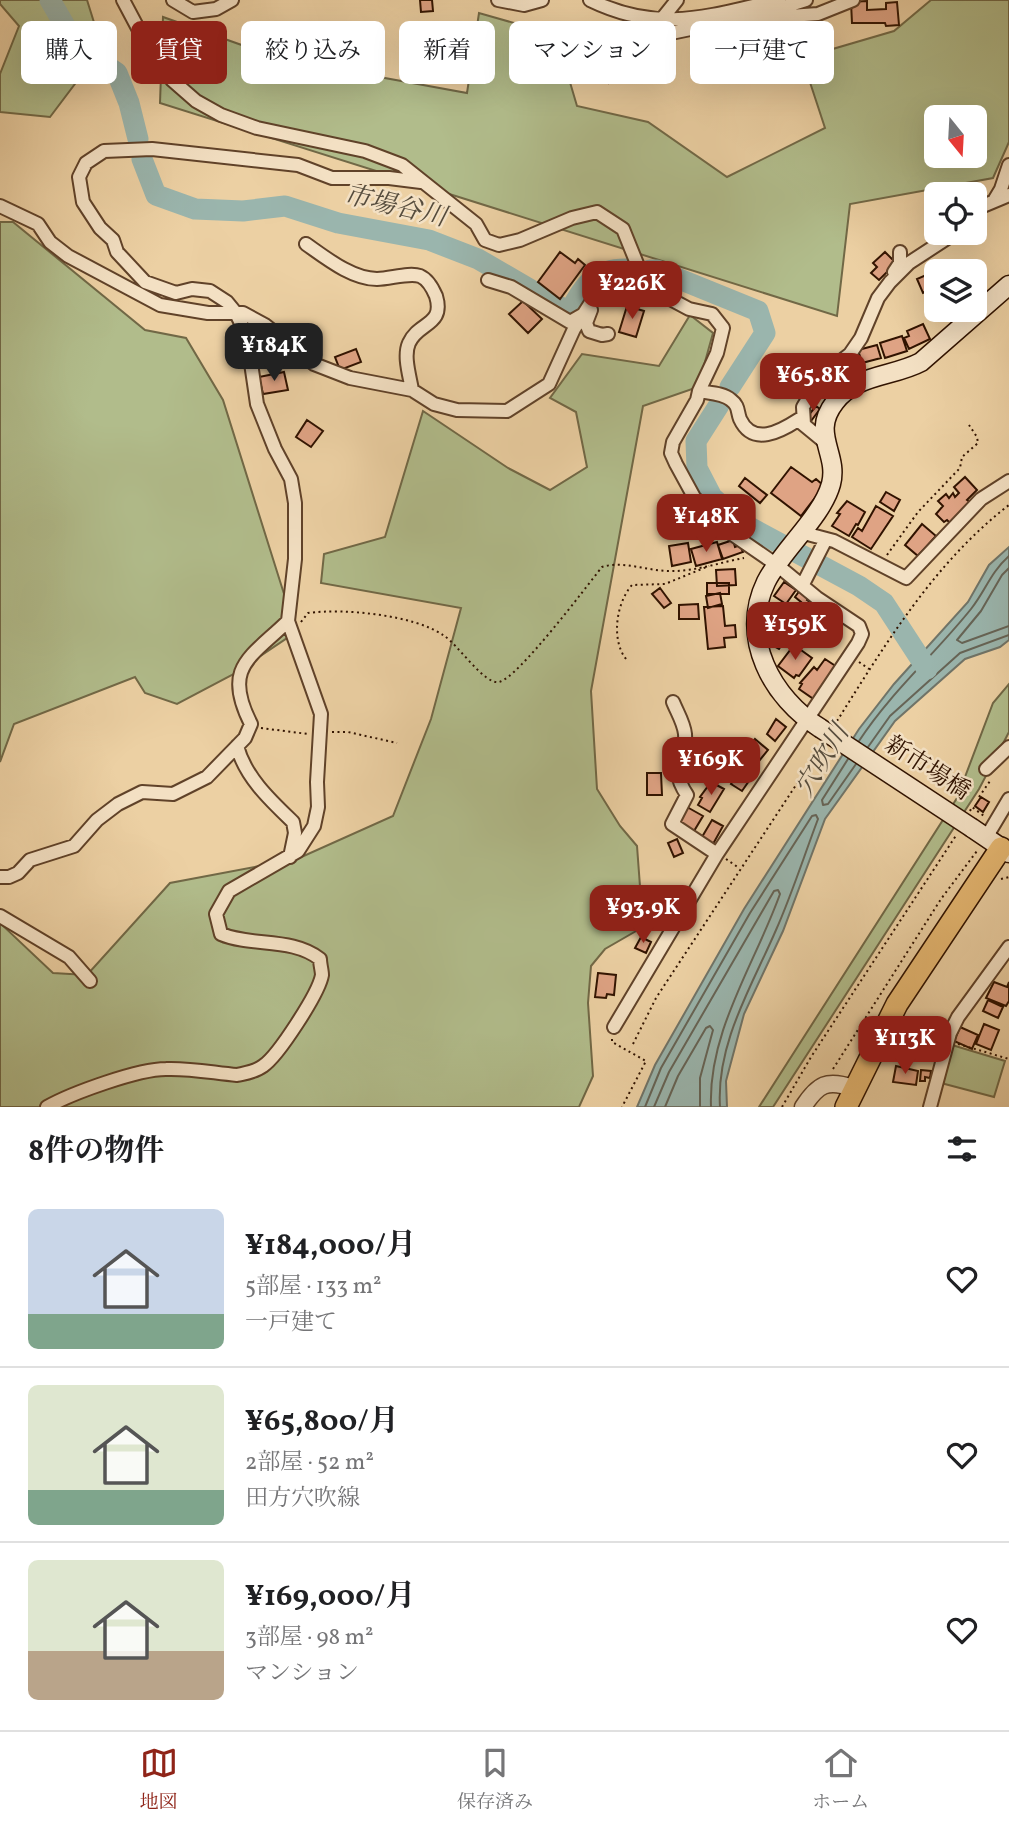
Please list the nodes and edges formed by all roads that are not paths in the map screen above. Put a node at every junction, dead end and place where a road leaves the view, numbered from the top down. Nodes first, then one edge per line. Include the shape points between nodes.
1 (123, 0) edge
2 (173, 0) edge
3 (232, 0) edge
4 (498, 0) edge
5 (542, 0) edge
6 (590, 0) edge
7 (677, 0) edge
8 (779, 0) edge
9 (806, 0) edge
10 (853, 0) edge
11 (643, 17) junction
12 (747, 17) junction
13 (661, 20) junction
14 (1009, 166) edge
15 (421, 182) junction
16 (1009, 195) edge
17 (995, 199) junction
18 (987, 203) edge
19 (0, 205) edge
20 (306, 244) dead end
21 (937, 245) edge
22 (900, 252) dead end
23 (488, 280) dead end
24 (890, 282) junction
25 (1009, 285) edge
26 (646, 286) junction
27 (597, 293) junction
28 (236, 313) junction
29 (584, 314) junction
30 (608, 334) dead end
31 (412, 390) junction
32 (699, 391) junction
33 (804, 424) junction
34 (826, 443) junction
35 (1009, 481) edge
36 (798, 535) junction
37 (824, 543) junction
38 (779, 562) junction
39 (805, 582) junction
40 (288, 621) junction
41 (673, 702) dead end
42 (821, 730) junction
43 (237, 746) junction
44 (1009, 747) edge
45 (986, 769) dead end
46 (1009, 799) edge
47 (999, 839) edge
48 (721, 856) junction
49 (290, 857) junction
50 (0, 877) edge
51 (0, 916) edge
52 (1009, 947) edge
53 (90, 981) dead end
54 (614, 1027) road end
55 (850, 1097) edge
56 (47, 1107) edge
57 (803, 1107) edge
58 (930, 1107) edge

1 - 15 street via 149,49 172,80 196,101 257,128 385,157
2 - 3 street via 193,12 216,9
4 - 5 street via 524,5
6 - 11 street via 614,12
7 - 13 street
8 - 13 street via 684,20
9 - 12 street
10 - 12 street via 818,14
11 - 12 street via 653,28 671,33
11 - 13 street
14 - 17 street
15 - 26 street via 476,224 485,240 499,245 597,212 624,229
15 - 28 street via 332,178 298,164 152,149 104,151 86,163 79,177 83,202 117,252 145,282 176,293 210,291
16 - 17 street
17 - 18 street
19 - 28 street via 38,225 68,256 160,305
20 - 31 street via 363,277 416,275 434,290 437,314 409,342
21 - 24 street
22 - 24 street via 901,263
23 - 29 street via 511,287 569,322
24 - 33 street via 856,346 815,387 803,407
25 - 34 main road, 新市場橋 via 921,362 853,385 828,414 823,431
26 - 27 street via 604,282
26 - 32 street via 689,309 712,314 723,328 717,354
27 - 29 street
27 - 30 street via 586,323 589,331
28 - 31 street via 265,325 314,364 350,378
28 - 40 street via 247,336 257,404 290,479 295,503
29 - 31 street via 549,384 507,411 457,410 434,404
32 - 33 street via 728,397 748,429 762,435 779,432 798,420
32 - 38 street via 671,453 694,497 719,525
33 - 34 street
34 - 36 main road, 新市場橋 via 831,483
35 - 37 street via 981,499 906,578
36 - 37 street
36 - 38 main road, 新市場橋
37 - 39 street
38 - 39 street
38 - 42 main road, 新市場橋 via 766,583 759,608 757,634 762,659 789,705
39 - 42 street via 859,626 862,634
40 - 43 street via 242,665 240,701 251,724
40 - 49 street via 321,714 314,826
41 - 48 street via 685,734 677,765 679,783 687,795 672,824
42 - 47 main road, 新市場橋, bridge via 972,828
42 - 48 street
43 - 49 street via 248,775 293,822
43 - 50 street via 207,776 173,794 142,792 97,820 74,846 30,860 18,873
44 - 45 street
46 - 47 street
47 - 55 highway via 897,1004
48 - 54 street
49 - 56 street via 229,891 216,914 221,934 286,945 320,959 322,975 315,991 276,1054 249,1073 145,1072
51 - 53 street via 69,957
52 - 58 street via 958,1017
55 - 57 street via 830,1083 818,1087

